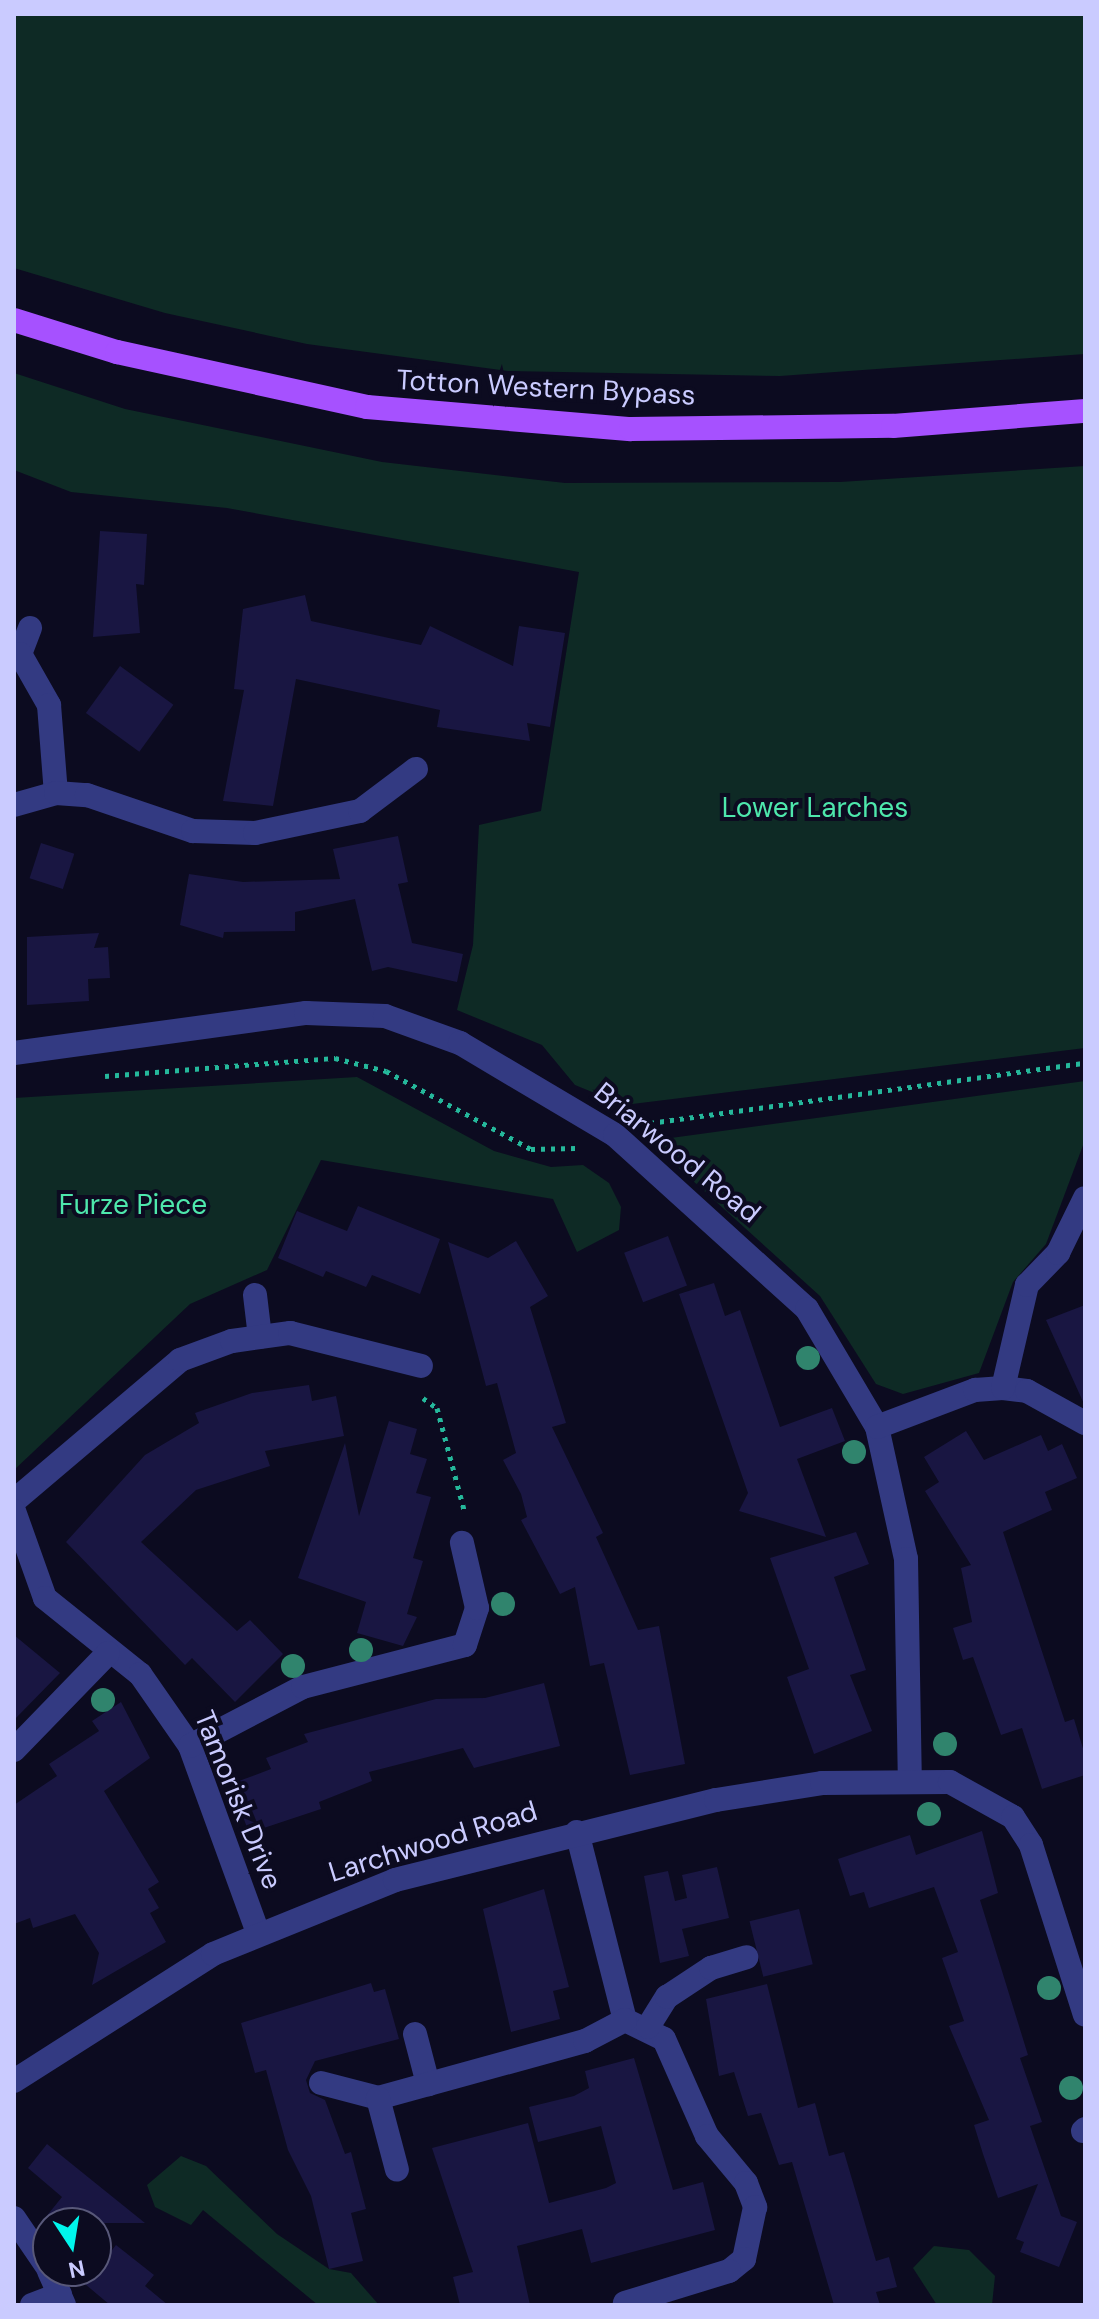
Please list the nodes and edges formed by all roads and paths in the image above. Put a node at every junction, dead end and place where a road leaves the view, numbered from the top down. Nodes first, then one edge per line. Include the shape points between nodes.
1 (14, 320) edge
2 (1085, 411) edge
3 (30, 628) dead end
4 (416, 769) dead end
5 (56, 793) junction
6 (14, 805) edge
7 (14, 1053) edge
8 (1085, 1063) edge
9 (92, 1077) dead end
10 (615, 1135) junction
11 (1085, 1198) edge
12 (255, 1295) dead end
13 (260, 1337) junction
14 (421, 1366) joint
15 (1003, 1388) junction
16 (1085, 1423) edge
17 (877, 1427) junction
18 (14, 1501) edge
19 (14, 1511) edge
20 (462, 1543) joint
21 (108, 1653) junction
22 (190, 1746) junction
23 (14, 1750) edge
24 (910, 1779) junction
25 (577, 1832) junction
26 (258, 1933) junction
27 (746, 1957) dead end
28 (1085, 2015) edge
29 (637, 2024) junction
30 (415, 2034) dead end
31 (14, 2081) edge
32 (321, 2083) dead end
33 (428, 2084) junction
34 (378, 2098) junction
35 (397, 2170) dead end
36 (14, 2218) edge
37 (32, 2245) edge
38 (62, 2300) edge
39 (656, 2300) edge
40 (625, 2303) dead end
41 (32, 2305) edge

1 - 2 main road, Totton Western Bypass via 117,352 367,407 631,429 893,426
3 - 5 street via 20,654 49,705
4 - 5 street via 360,811 255,833 193,831 87,795
5 - 6 street
7 - 10 street, Briarwood Road via 306,1013 385,1016 460,1043
8 - 10 path via 647,1124
9 - 10 path via 335,1058 386,1071 531,1149 557,1152
10 - 17 street, Briarwood Road via 807,1309
11 - 15 street via 1058,1253 1027,1285
12 - 13 street
13 - 14 street via 290,1333
13 - 18 street via 180,1360
14 - 20 path via 416,1394 437,1408 470,1527
15 - 16 street via 1027,1391
15 - 17 street via 975,1390
17 - 24 street, Briarwood Road via 906,1559
19 - 21 street, Tamorisk Drive via 45,1598
20 - 22 street via 477,1608 465,1645 303,1687
21 - 22 street, Tamorisk Drive via 140,1674
21 - 23 street
22 - 26 street, Tamorisk Drive
24 - 25 street, Larchwood Road via 822,1783
24 - 28 street, Larchwood Road via 950,1782 1013,1817 1031,1845
25 - 26 street, Larchwood Road via 395,1880
25 - 29 street
26 - 31 street, Larchwood Road via 151,1987
27 - 29 street via 711,1968
29 - 33 street
29 - 39 street via 664,2039 707,2136 746,2183 755,2207 744,2259
30 - 33 street
32 - 34 street
33 - 34 street
34 - 35 street
36 - 37 street
38 - 41 street
39 - 40 street

